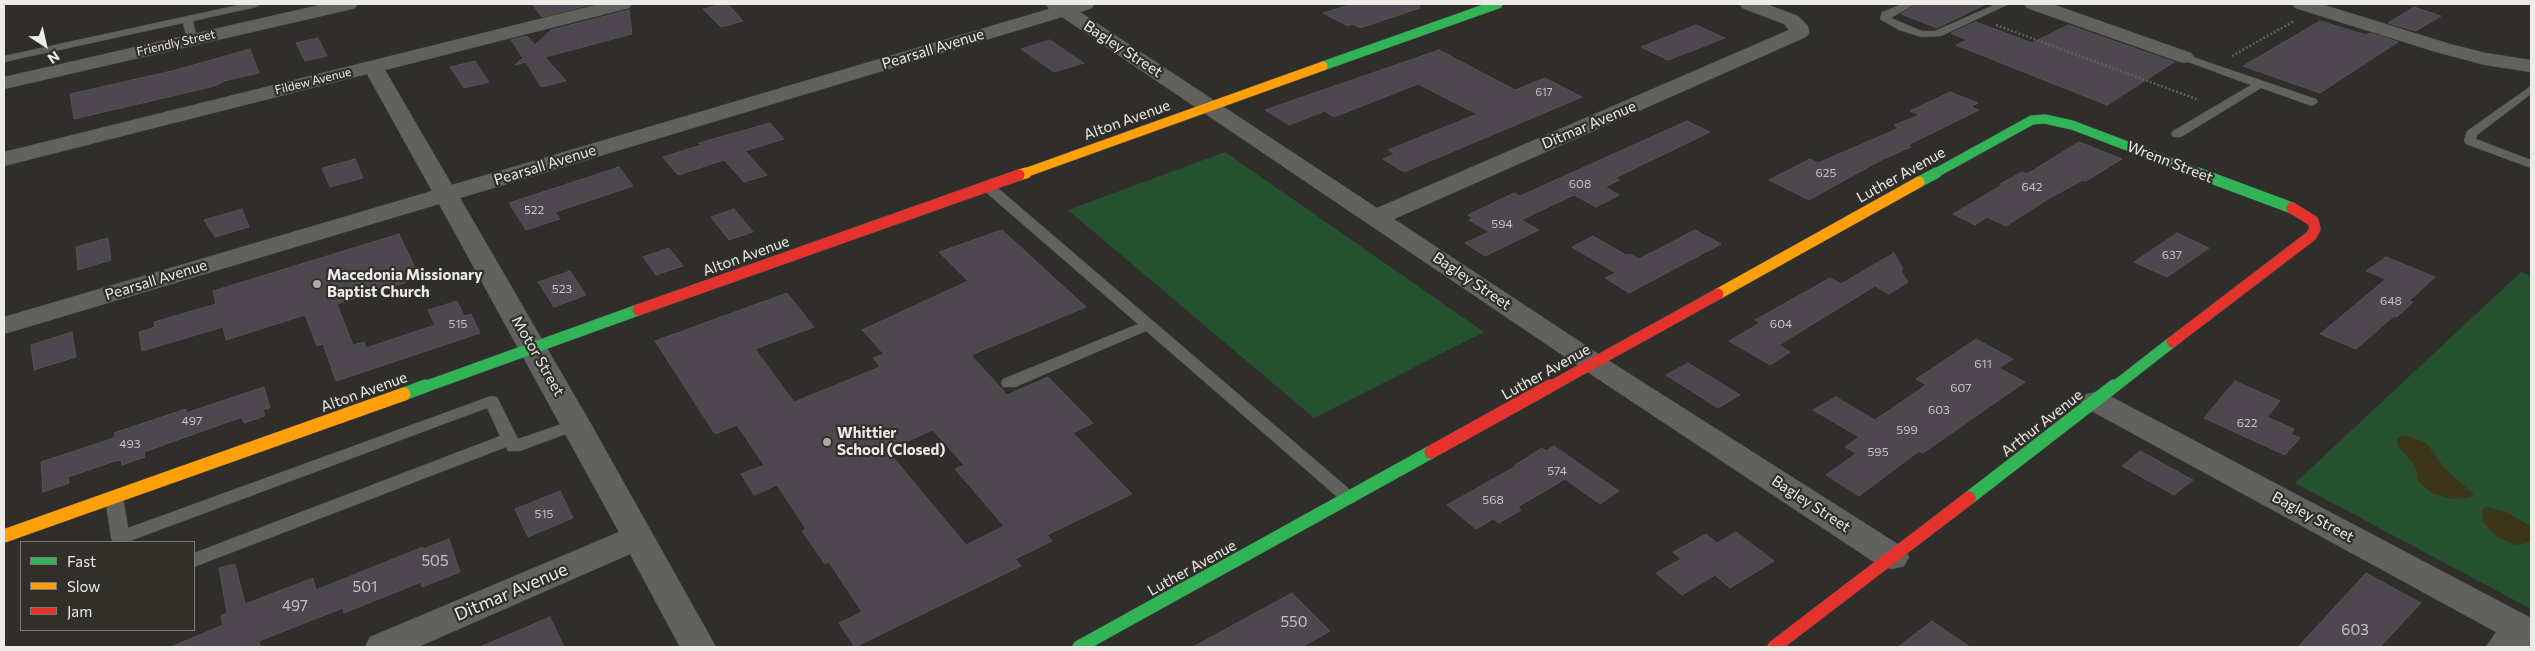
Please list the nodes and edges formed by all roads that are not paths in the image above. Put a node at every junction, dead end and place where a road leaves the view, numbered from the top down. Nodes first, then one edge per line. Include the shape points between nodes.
1 (256, 4) edge
2 (348, 4) edge
3 (622, 4) edge
4 (1498, 4) edge
5 (1750, 4) edge
6 (1910, 4) edge
7 (2004, 4) edge
8 (2034, 4) edge
9 (1068, 6) edge
10 (316, 7) edge
11 (2298, 12) edge
12 (186, 19) junction
13 (192, 39) junction
14 (2184, 57) joint
15 (4, 59) edge
16 (373, 66) junction
17 (2531, 66) edge
18 (4, 83) edge
19 (2260, 84) junction
20 (2531, 89) edge
21 (2312, 102) dead end
22 (1210, 106) junction
23 (2028, 122) joint
24 (2177, 134) dead end
25 (4, 159) edge
26 (2531, 164) edge
27 (986, 186) junction
28 (445, 194) junction
29 (1377, 217) junction
30 (2310, 218) joint
31 (1148, 325) junction
32 (4, 326) edge
33 (533, 348) junction
34 (1593, 363) junction
35 (1009, 383) dead end
36 (2096, 401) junction
37 (576, 424) junction
38 (510, 439) junction
39 (114, 497) junction
40 (1349, 498) junction
41 (149, 535) edge
42 (4, 536) edge
43 (638, 537) junction
44 (1892, 557) junction
45 (195, 560) edge
46 (2518, 636) edge
47 (383, 647) edge
48 (698, 647) edge
49 (1079, 647) edge
50 (1774, 647) edge

1 - 12 lane
2 - 10 street, Friendly Street
3 - 16 street, Fildew Avenue
4 - 22 street, Alton Avenue
5 - 29 street, Ditmar Avenue via 1791,20 1800,31 1794,37
6 - 7 lane via 1886,14 1885,19 1921,34 1937,34
8 - 14 street
9 - 22 street, Bagley Street
9 - 28 street, Pearsall Avenue
10 - 13 street, Friendly Street
11 - 17 street via 2485,59
12 - 13 lane
12 - 15 lane
13 - 18 street, Friendly Street
14 - 19 lane
16 - 25 street, Fildew Avenue
16 - 28 street, Motor Street
19 - 21 lane
19 - 24 lane
20 - 26 lane via 2472,134 2470,140
22 - 27 street, Alton Avenue
22 - 29 street, Bagley Street
23 - 30 street, Wrenn Street via 2045,119 2067,123 2293,208
23 - 34 street, Luther Avenue
27 - 31 lane
27 - 33 street, Alton Avenue
28 - 32 street, Pearsall Avenue
28 - 33 street, Motor Street
29 - 34 street, Bagley Street
30 - 36 street, Arthur Avenue via 2315,228 2311,236
31 - 35 lane
31 - 40 lane
33 - 37 street, Motor Street
33 - 39 street, Alton Avenue
34 - 40 street, Luther Avenue
34 - 44 street, Bagley Street
36 - 44 street, Arthur Avenue
36 - 46 street, Bagley Street
37 - 38 lane via 514,448
37 - 43 street, Motor Street
38 - 41 lane via 491,401
38 - 45 lane
39 - 41 lane via 120,538
39 - 42 street, Alton Avenue
40 - 49 street, Luther Avenue
43 - 47 street, Ditmar Avenue
43 - 48 street, Motor Street
44 - 50 street, Arthur Avenue

